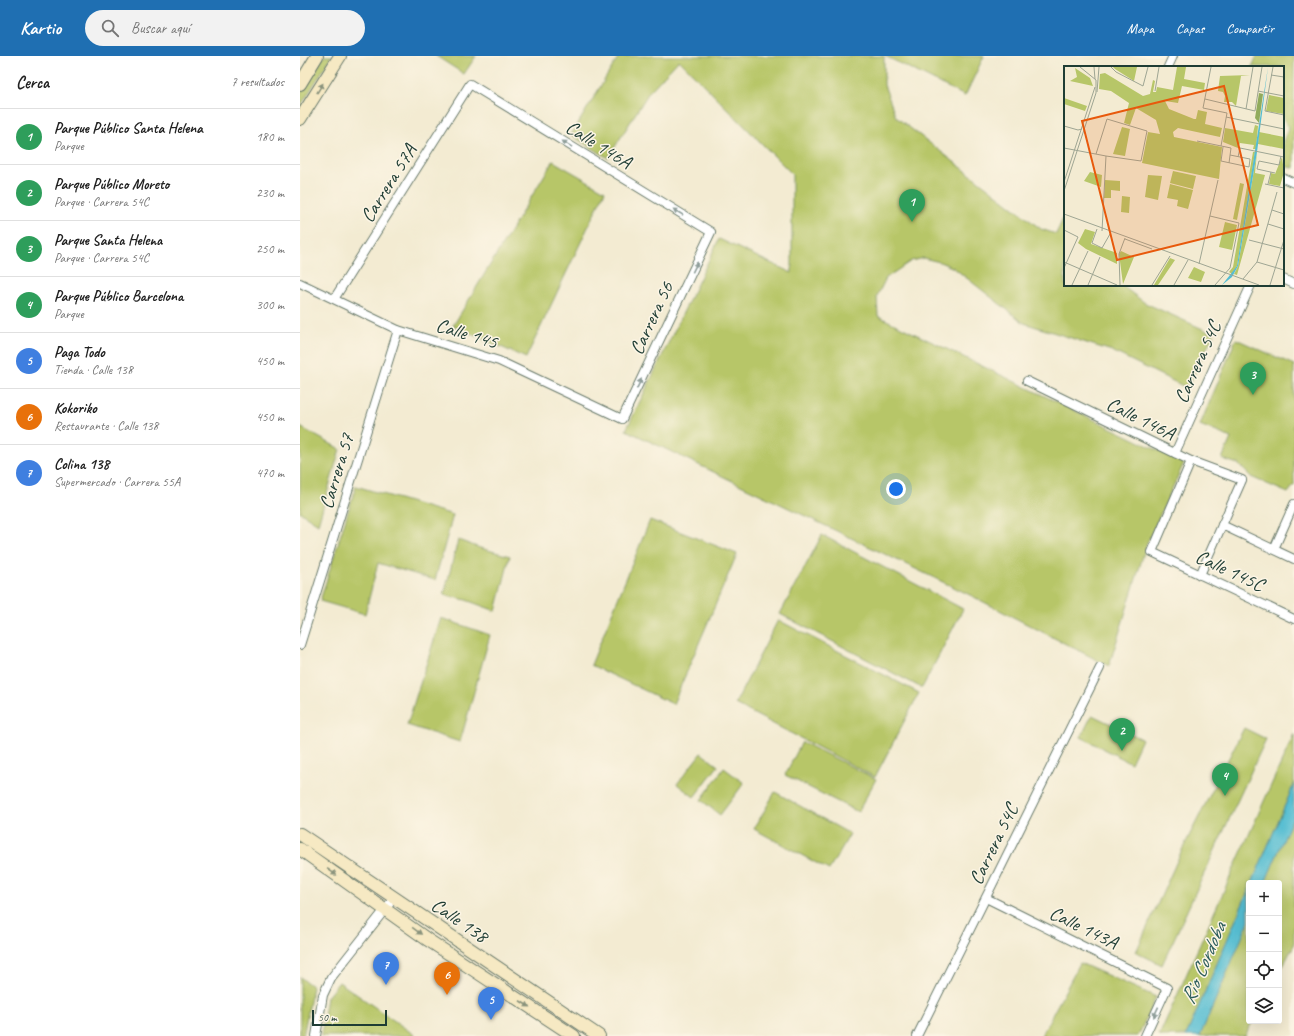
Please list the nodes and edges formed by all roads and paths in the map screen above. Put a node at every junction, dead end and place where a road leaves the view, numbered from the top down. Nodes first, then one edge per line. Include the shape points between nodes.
1 (317, 56) edge
2 (340, 56) edge
3 (1173, 56) edge
4 (1168, 66) edge
5 (300, 84) edge
6 (470, 84) joint
7 (300, 119) edge
8 (1284, 178) edge
9 (1294, 183) edge
10 (711, 232) joint
11 (1284, 279) edge
12 (300, 283) edge
13 (1294, 284) edge
14 (1251, 286) edge
15 (334, 299) junction
16 (398, 330) junction
17 (1027, 381) dead end
18 (622, 419) joint
19 (1175, 453) junction
20 (1191, 461) junction
21 (1294, 504) edge
22 (1222, 525) junction
23 (1274, 549) junction
24 (1294, 559) edge
25 (1200, 575) junction
26 (1294, 619) edge
27 (300, 645) edge
28 (1100, 668) dead end
29 (300, 834) edge
30 (300, 850) edge
31 (394, 898) junction
32 (986, 898) junction
33 (385, 908) junction
34 (316, 1036) edge
35 (574, 1036) edge
36 (599, 1036) edge
37 (917, 1036) edge
38 (1144, 1036) edge

1 - 5 main road
7 -> 2 main road
3 - 4 street
10 -> 6 street, Calle 146A
6 - 15 street, Carrera 57A
8 - 9 street
18 -> 10 street, Carrera 56
11 - 13 street
12 - 15 street, Calle 145
14 - 19 street, Carrera 54C
15 - 16 street, Calle 145
16 - 18 street, Calle 145 via 499,361
16 - 27 street, Carrera 57
17 - 19 street, Calle 146A
19 - 20 street, Calle 146A
20 - 22 street, Calle 146A via 1242,480
20 - 25 street, Calle 145C via 1152,552
21 - 23 street
22 - 23 street
22 - 25 street
23 - 24 street
25 - 26 street, Calle 145C
28 - 32 street, Carrera 54C
29 - 31 main road, Calle 138
30 -> 33 main road, Calle 138
31 - 33 street
31 - 36 main road, Calle 138
32 - 37 street, Carrera 54C
32 -> 38 street, Calle 143A via 1167,988
33 - 34 street via 327,987 323,995
33 -> 35 main road, Calle 138 via 428,940

